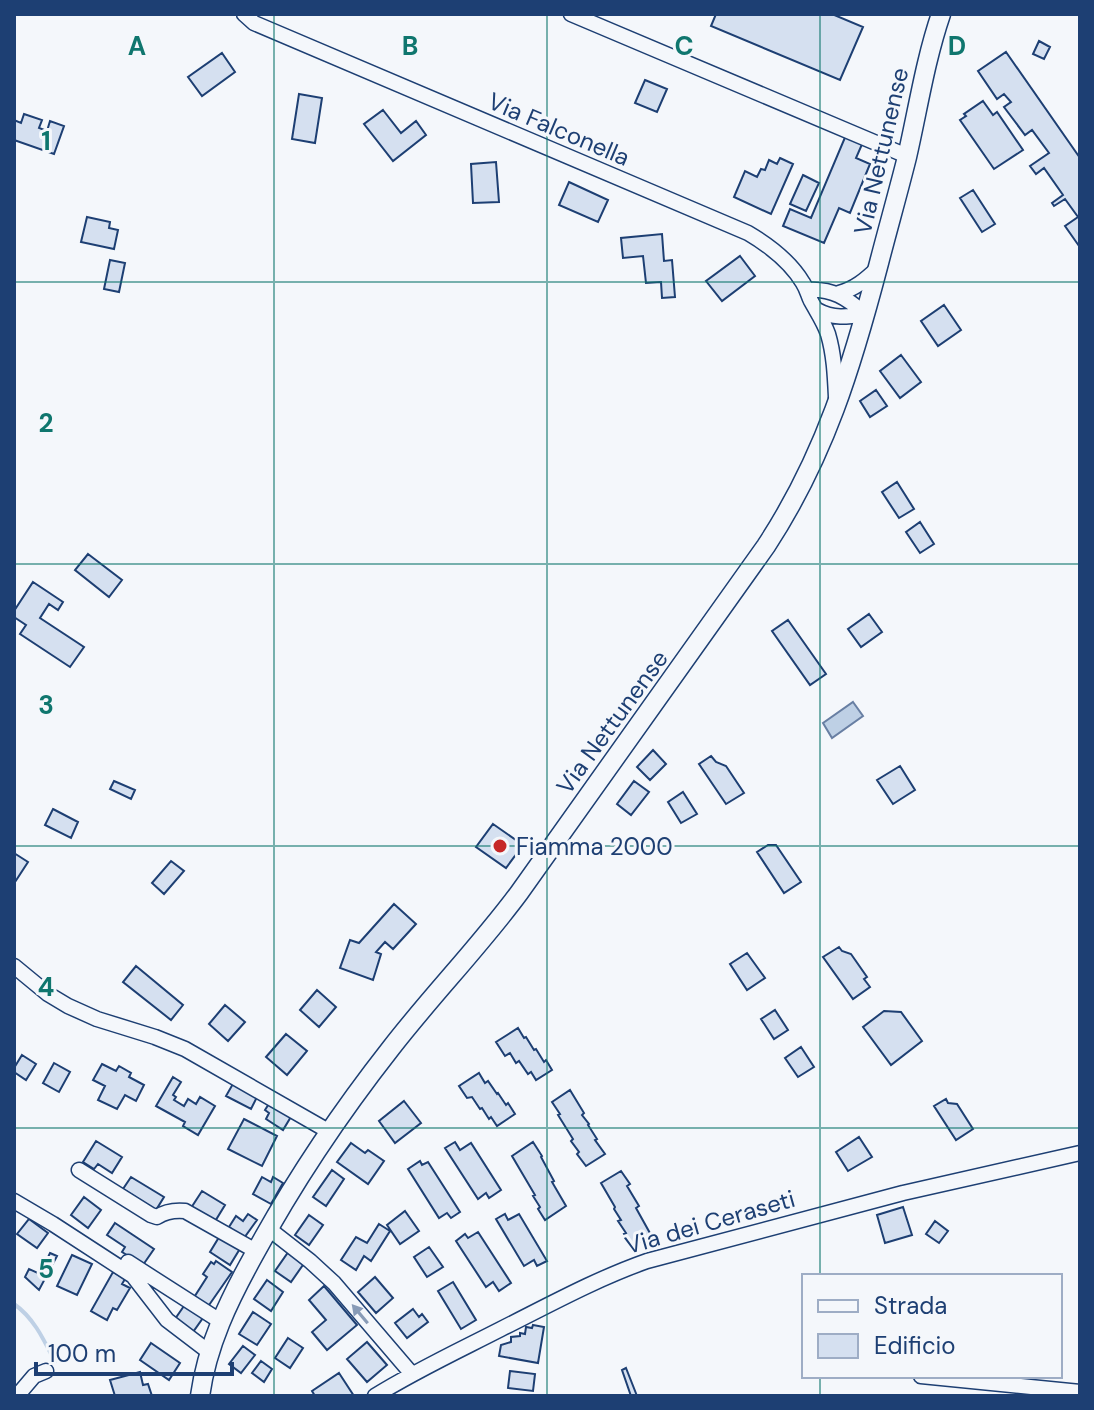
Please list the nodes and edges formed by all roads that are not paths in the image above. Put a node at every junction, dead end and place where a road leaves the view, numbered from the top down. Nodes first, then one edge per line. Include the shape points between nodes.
1 (244, 14) edge
2 (269, 14) edge
3 (571, 14) edge
4 (941, 14) edge
5 (277, 33) junction
6 (907, 156) junction
7 (877, 269) junction
8 (807, 290) junction
9 (839, 293) junction
10 (817, 310) junction
11 (865, 314) junction
12 (836, 405) junction
13 (14, 966) edge
14 (330, 1132) junction
15 (1080, 1153) edge
16 (79, 1170) dead end
17 (14, 1201) edge
18 (35, 1207) dead end
19 (269, 1229) junction
20 (256, 1251) junction
21 (220, 1321) junction
22 (209, 1352) junction
23 (46, 1371) dead end
24 (411, 1373) junction
25 (941, 1378) edge
26 (1080, 1392) edge
27 (17, 1396) edge
28 (200, 1396) edge
29 (375, 1396) edge

1 - 5 street, Via Falconella
2 - 5 street
3 - 6 street
4 - 6 main road, Via Nettunense
5 - 8 street, Via Falconella via 748,233 784,258
6 - 7 main road, Via Nettunense
7 - 9 street
7 - 11 main road, Via Nettunense
8 - 9 street
8 - 10 street, Via Falconella
9 - 11 street
10 - 11 street via 831,317
10 - 12 street, Via Falconella via 832,354
11 - 12 main road, Via Nettunense
12 - 14 main road, Via Nettunense via 815,459 766,546 519,893 392,1046
13 - 14 street via 68,1006 185,1049
14 - 19 main road, Via Nettunense
15 - 24 street, Via dei Ceraseti via 903,1193 647,1261 595,1281
16 - 20 street via 151,1215 185,1211
17 - 22 street via 133,1276 167,1320
18 - 21 street via 54,1214
19 - 20 main road, Via Nettunense
24 -> 19 street via 334,1283
20 - 21 main road, Via Nettunense
21 - 22 main road, Via Nettunense
22 - 28 main road, Via Nettunense
23 - 27 street via 30,1379
24 - 29 street, Via dei Ceraseti
25 - 26 street

